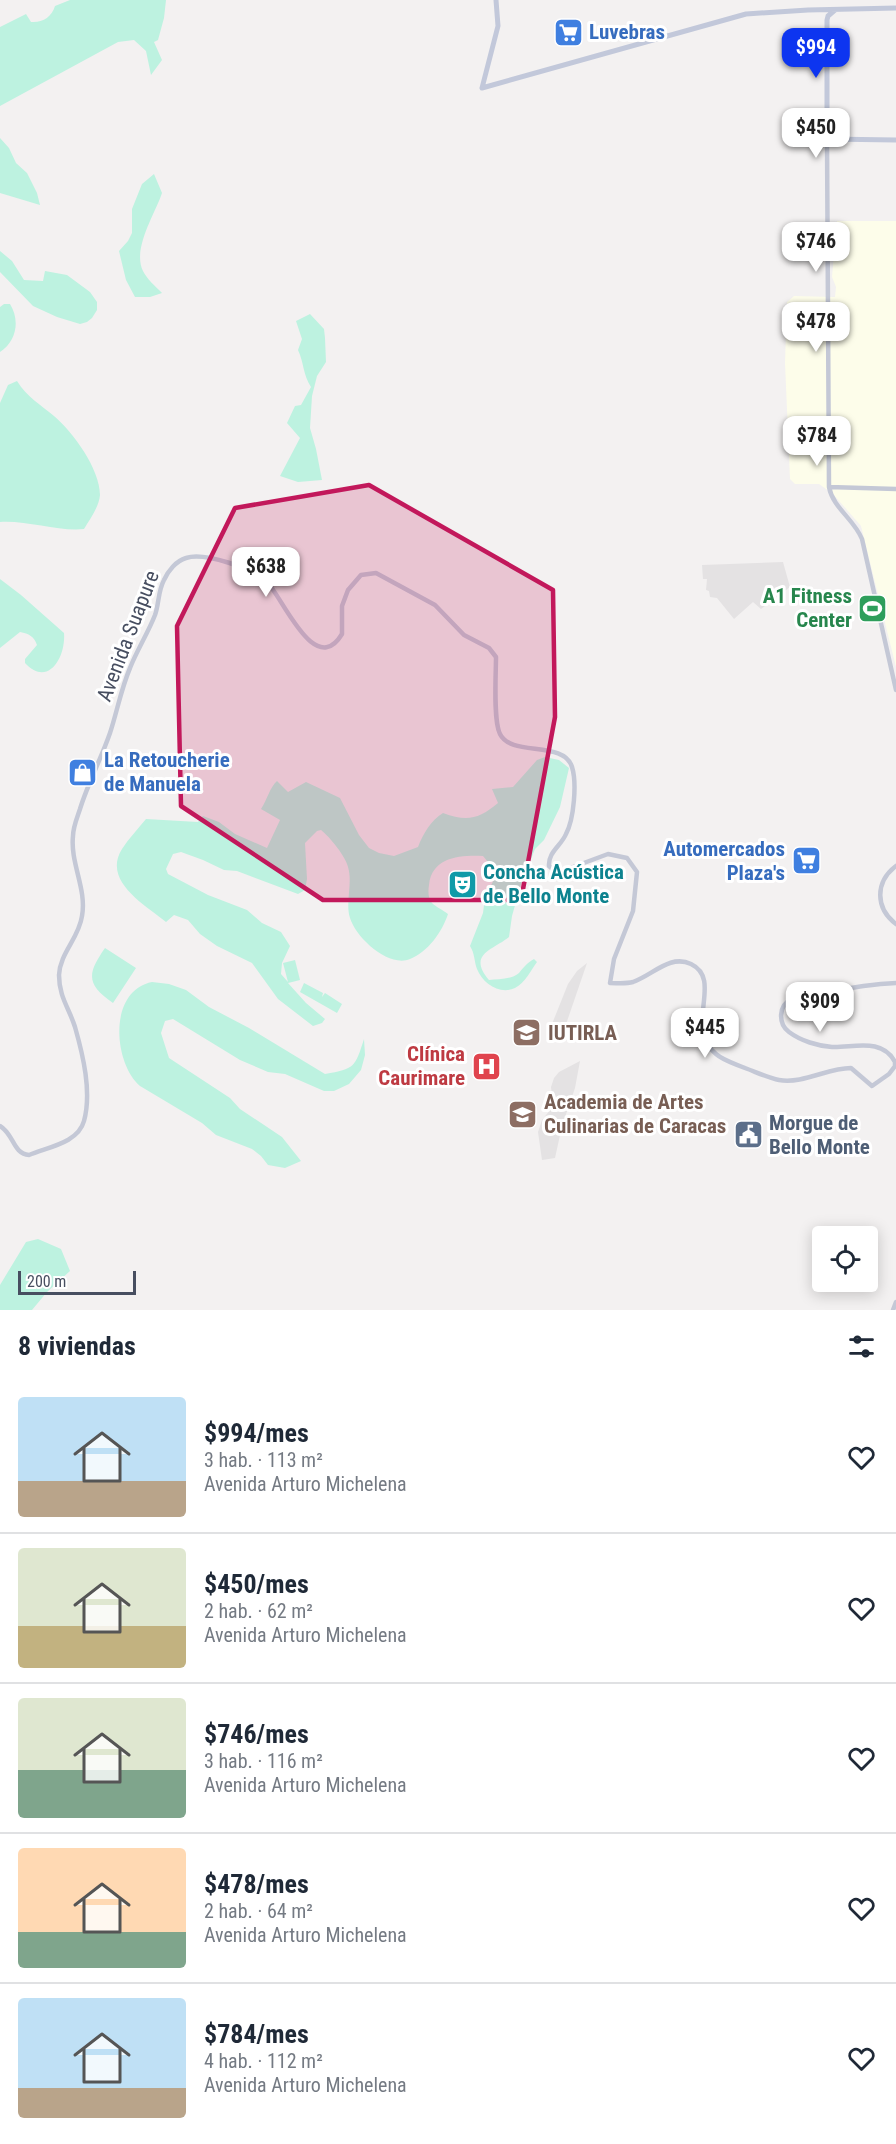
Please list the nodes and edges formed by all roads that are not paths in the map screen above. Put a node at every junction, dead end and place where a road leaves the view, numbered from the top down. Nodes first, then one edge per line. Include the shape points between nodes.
1 (496, 0) edge
2 (896, 8) edge
3 (836, 9) junction
4 (814, 10) junction
5 (827, 20) junction
6 (827, 139) junction
7 (896, 140) edge
8 (829, 487) junction
9 (896, 489) edge
10 (896, 690) edge
11 (896, 866) edge
12 (896, 924) edge
13 (896, 983) edge
14 (0, 1126) edge
15 (896, 1302) edge
16 (893, 1310) edge

1 - 4 main road via 498,26 482,88 746,14
2 - 3 main road
3 - 4 main road
3 - 5 main road
4 - 5 main road
5 - 6 main road
6 - 7 main road
6 - 8 street
8 - 9 street
8 - 10 street via 833,502 855,524 862,539
11 - 12 street via 887,874 879,896 887,915
13 - 14 street, Avenida Suapure via 792,999 782,1009 784,1028 800,1038 830,1047 866,1045 890,1055 895,1062 893,1070 872,1086 851,1068 793,1081 778,1080 717,1055 701,1030 705,982 692,964 669,962 631,983 610,983 614,959 633,911 637,872 627,858 610,854 557,873 549,866 550,856 566,835 571,815 573,768 558,753 502,738 494,652 466,637 435,605 372,573 351,584 343,601 342,634 330,646 321,648 303,636 277,594 258,575 205,557 185,558 164,578 155,615 128,671 110,735 88,785 73,834 83,907 59,977 86,1080 88,1104 83,1125 72,1138 29,1155 20,1152 8,1131
15 - 16 street

